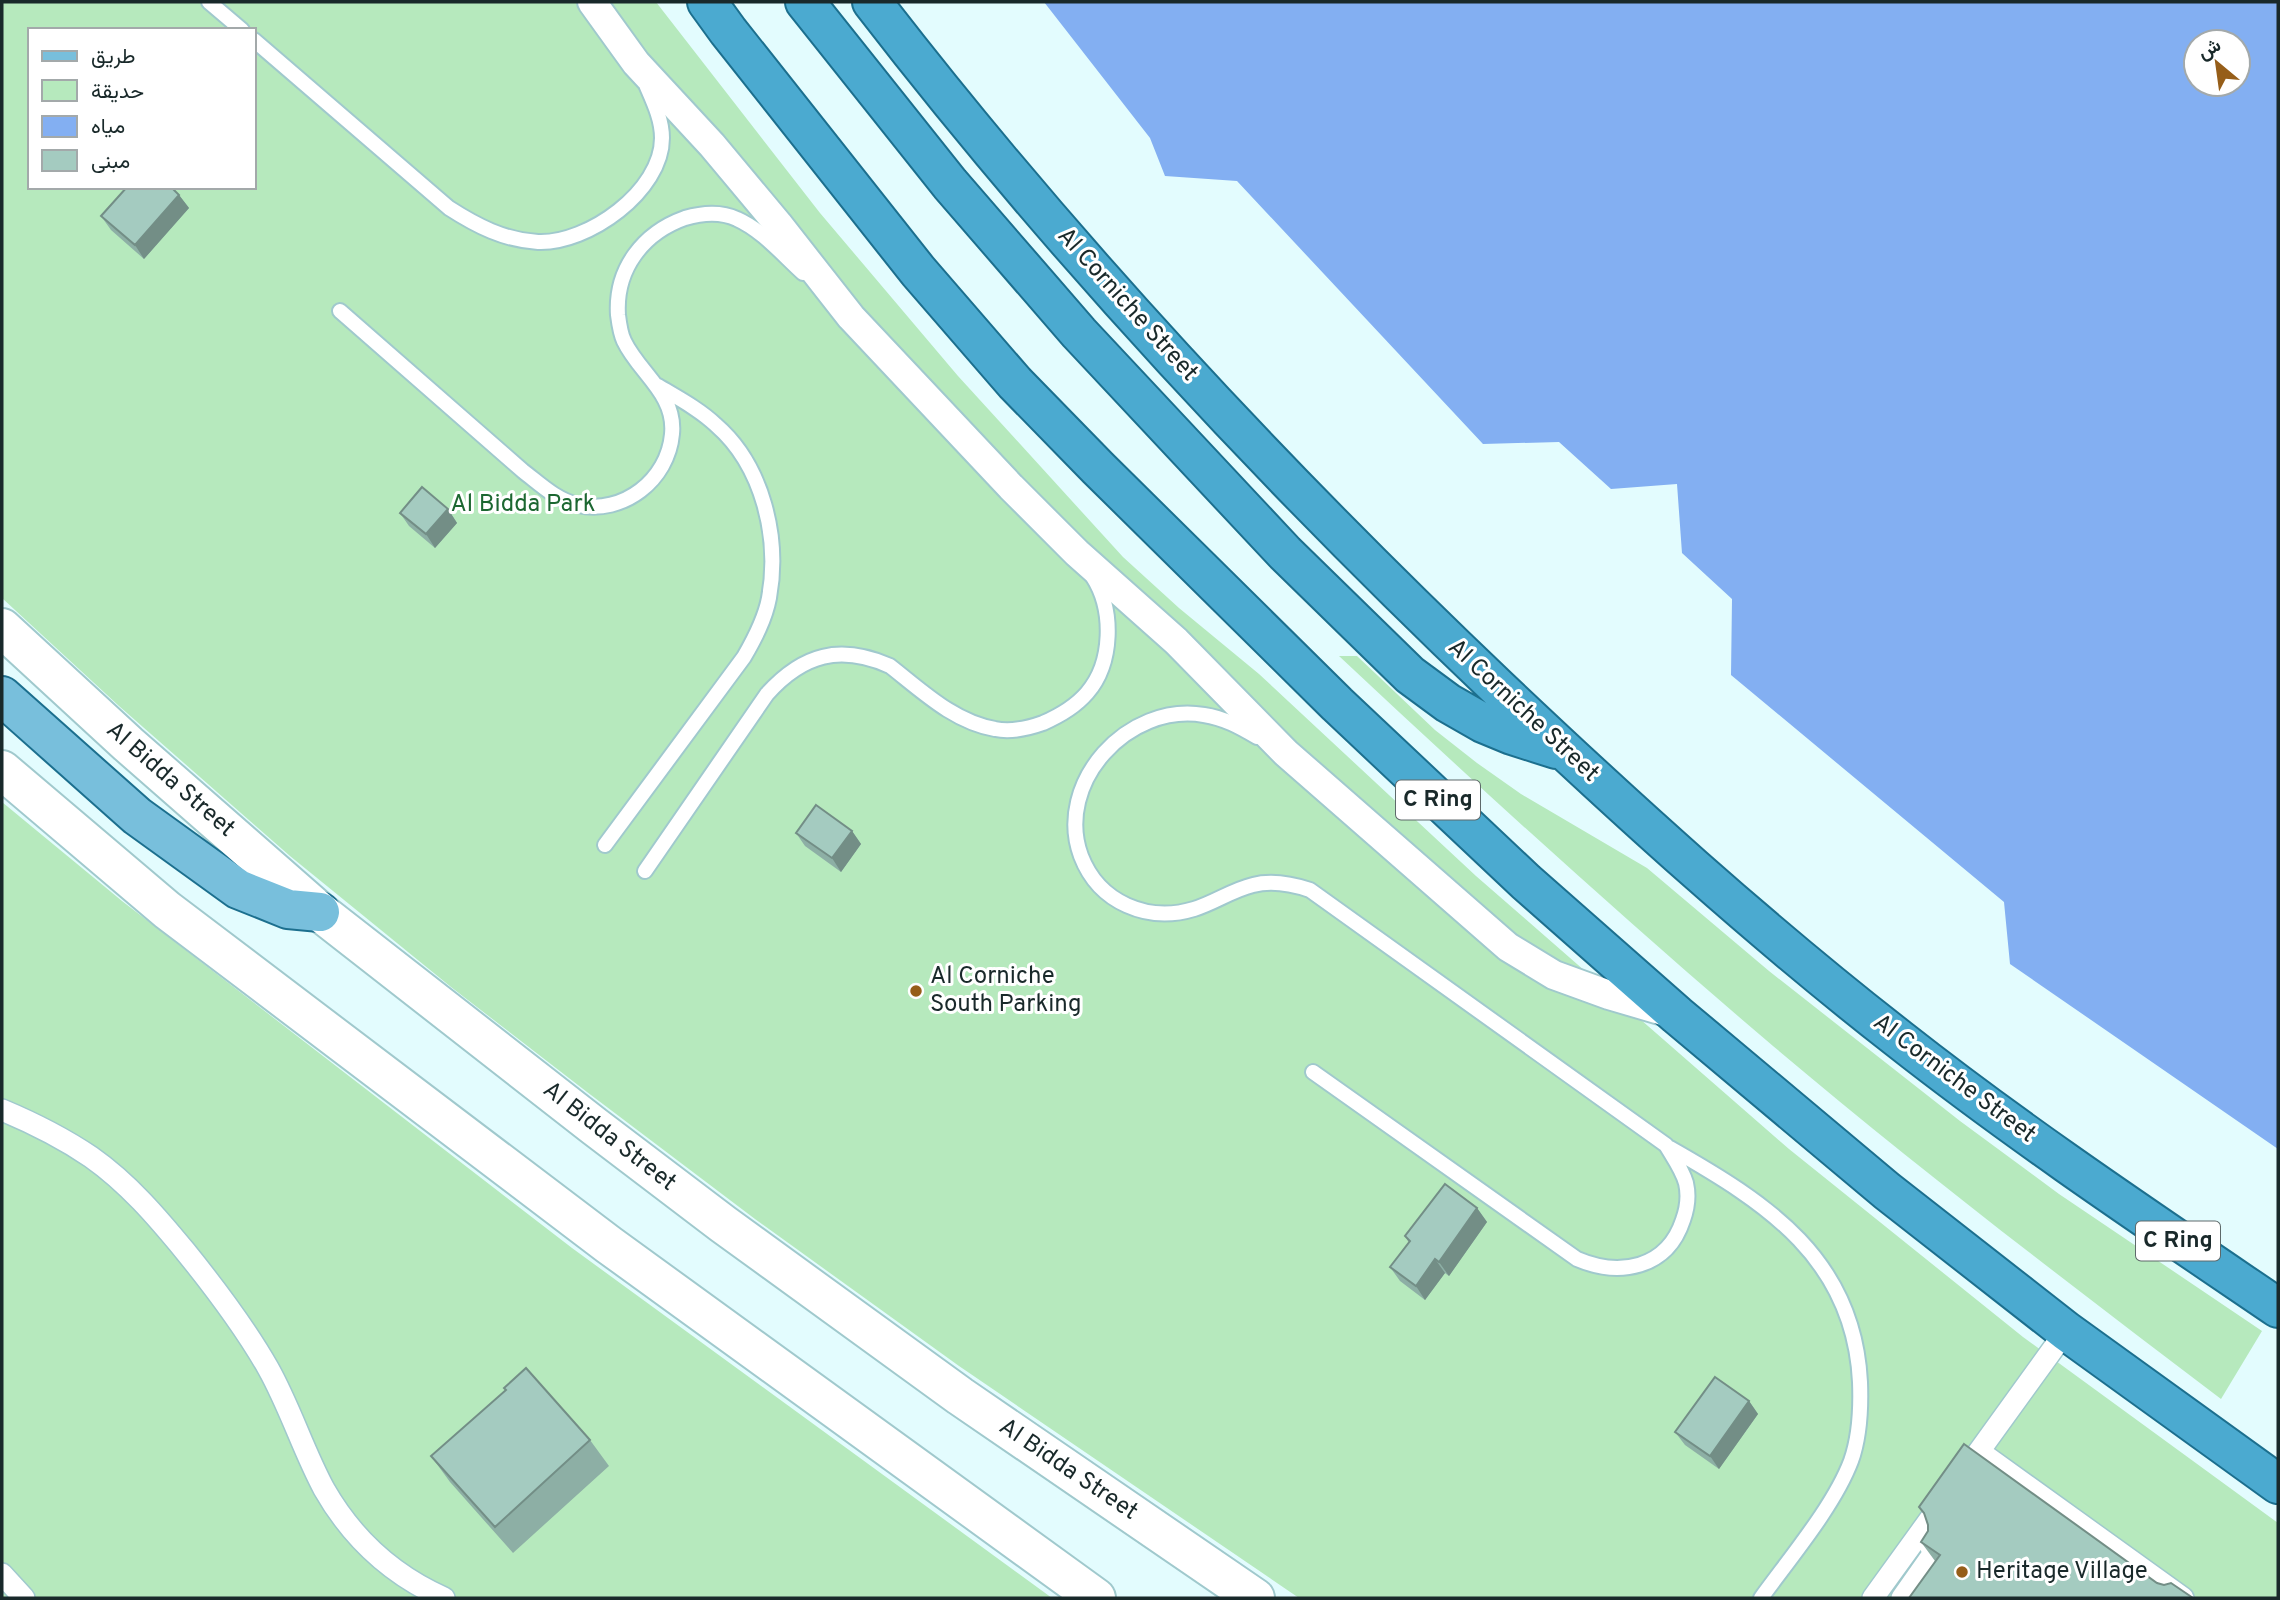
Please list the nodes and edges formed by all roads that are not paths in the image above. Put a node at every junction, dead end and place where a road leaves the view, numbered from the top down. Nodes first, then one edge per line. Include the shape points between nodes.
1 (209, 2) edge
2 (592, 2) edge
3 (707, 2) edge
4 (805, 2) edge
5 (872, 2) edge
6 (240, 28) edge
7 (256, 42) edge
8 (636, 63) junction
9 (340, 311) dead end
10 (851, 317) junction
11 (658, 386) junction
12 (1077, 553) junction
13 (2, 628) edge
14 (2, 696) edge
15 (1565, 752) junction
16 (1286, 753) junction
17 (2, 770) edge
18 (605, 845) dead end
19 (645, 871) dead end
20 (320, 912) junction
21 (1677, 1015) junction
22 (1313, 1072) dead end
23 (2, 1110) edge
24 (1666, 1145) junction
25 (2278, 1308) edge
26 (2066, 1331) junction
27 (1980, 1452) junction
28 (2278, 1484) edge
29 (1919, 1536) junction
30 (2, 1574) edge
31 (1891, 1574) junction
32 (1905, 1593) edge
33 (24, 1598) edge
34 (444, 1598) edge
35 (1096, 1598) edge
36 (1255, 1598) edge
37 (1761, 1598) edge
38 (1873, 1598) edge
39 (2183, 1598) edge

1 - 6 lane
2 - 8 street
3 - 21 highway, C Ring via 918,271 1015,383 1337,705
4 - 15 highway via 1019,264 1284,553 1410,675 1448,703 1483,723
5 - 15 highway, Al Corniche Street / C Ring via 970,125 1196,382 1402,597
7 - 8 lane via 449,208 495,234 541,242 573,235 624,207 658,162 660,119
8 - 10 street via 737,174
9 - 11 lane via 523,471 554,495 577,505 619,503 656,477 673,432
10 - 11 lane via 737,219 716,213 672,223 637,250 619,290 623,340
10 - 12 street
11 - 18 lane via 719,426 747,466 768,518 772,573 760,628 744,657
12 - 16 street via 1176,642
12 - 19 lane via 1101,589 1108,626 1096,681 1073,707 1037,725 998,730 960,718 877,661 840,655 801,664 767,694
13 - 20 main road, Al Bidda Street
14 - 20 main road via 137,816 238,889 288,909
15 - 25 highway, Al Corniche Street / C Ring via 1899,1039 2079,1173
16 - 21 street via 1508,947 1554,975
16 - 24 lane via 1232,722 1202,714 1151,719 1129,732 1096,764 1079,793 1075,834 1089,872 1118,902 1160,915 1196,909 1254,885 1284,883 1310,890
17 - 35 main road via 167,909 533,1187
20 - 36 main road, Al Bidda Street via 723,1224 960,1396
21 - 26 highway, C Ring via 1887,1191
22 - 24 lane via 1594,1267 1631,1268 1645,1263 1671,1243 1680,1229 1686,1183
23 - 34 street via 92,1158 154,1213 212,1284 269,1369 337,1510 371,1551 408,1580
24 - 37 lane via 1737,1187 1795,1235 1840,1297 1855,1339 1860,1404 1851,1461 1813,1527
26 - 27 street
26 - 28 highway, C Ring
27 - 29 street
27 - 39 street
29 - 31 street
29 - 32 street via 1930,1544 1933,1554
30 - 33 street
31 - 32 street
31 - 38 street

